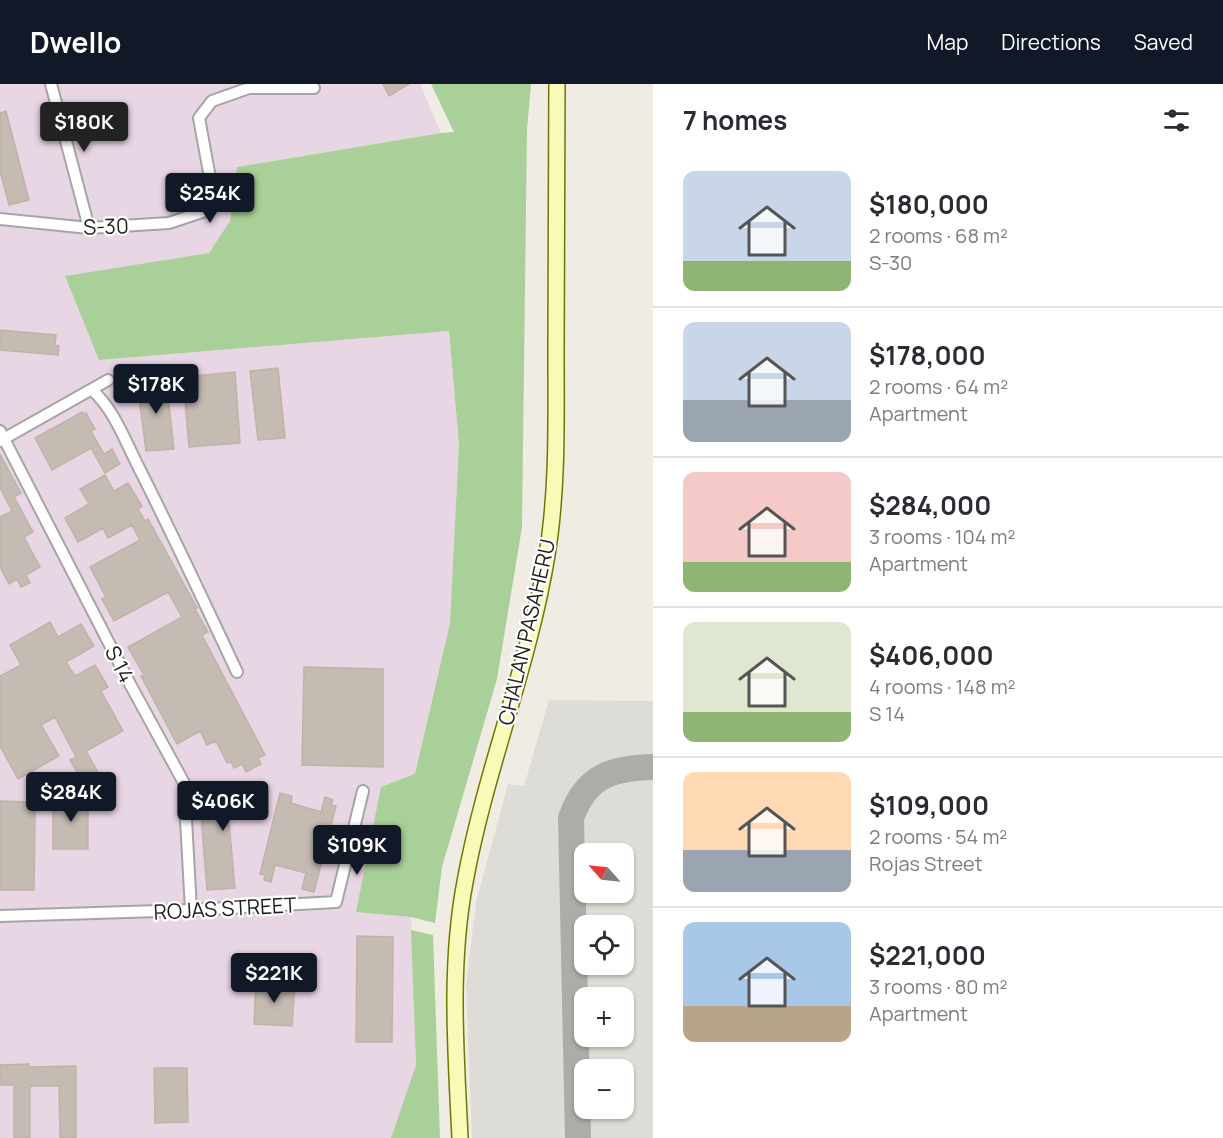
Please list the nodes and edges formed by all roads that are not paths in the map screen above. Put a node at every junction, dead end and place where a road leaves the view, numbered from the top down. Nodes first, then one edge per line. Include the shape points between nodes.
1 (51, 84) edge
2 (556, 84) edge
3 (314, 88) dead end
4 (0, 219) edge
5 (89, 228) junction
6 (108, 380) dead end
7 (92, 390) junction
8 (2, 437) edge
9 (237, 672) dead end
10 (363, 791) dead end
11 (191, 910) junction
12 (0, 916) edge
13 (460, 1138) edge

1 - 5 street
2 - 13 main road, CHALAN PASAHERU via 554,496 536,610 478,825 460,908 455,999
3 - 5 street, S-30 via 249,88 212,101 199,118 213,194 205,211 169,223
4 - 5 street, S-30
6 - 7 street
7 - 8 street
7 - 9 street via 118,427 167,522
8 - 11 street, S 14 via 184,783
10 - 11 street, ROJAS STREET via 336,902
11 - 12 street, ROJAS STREET

